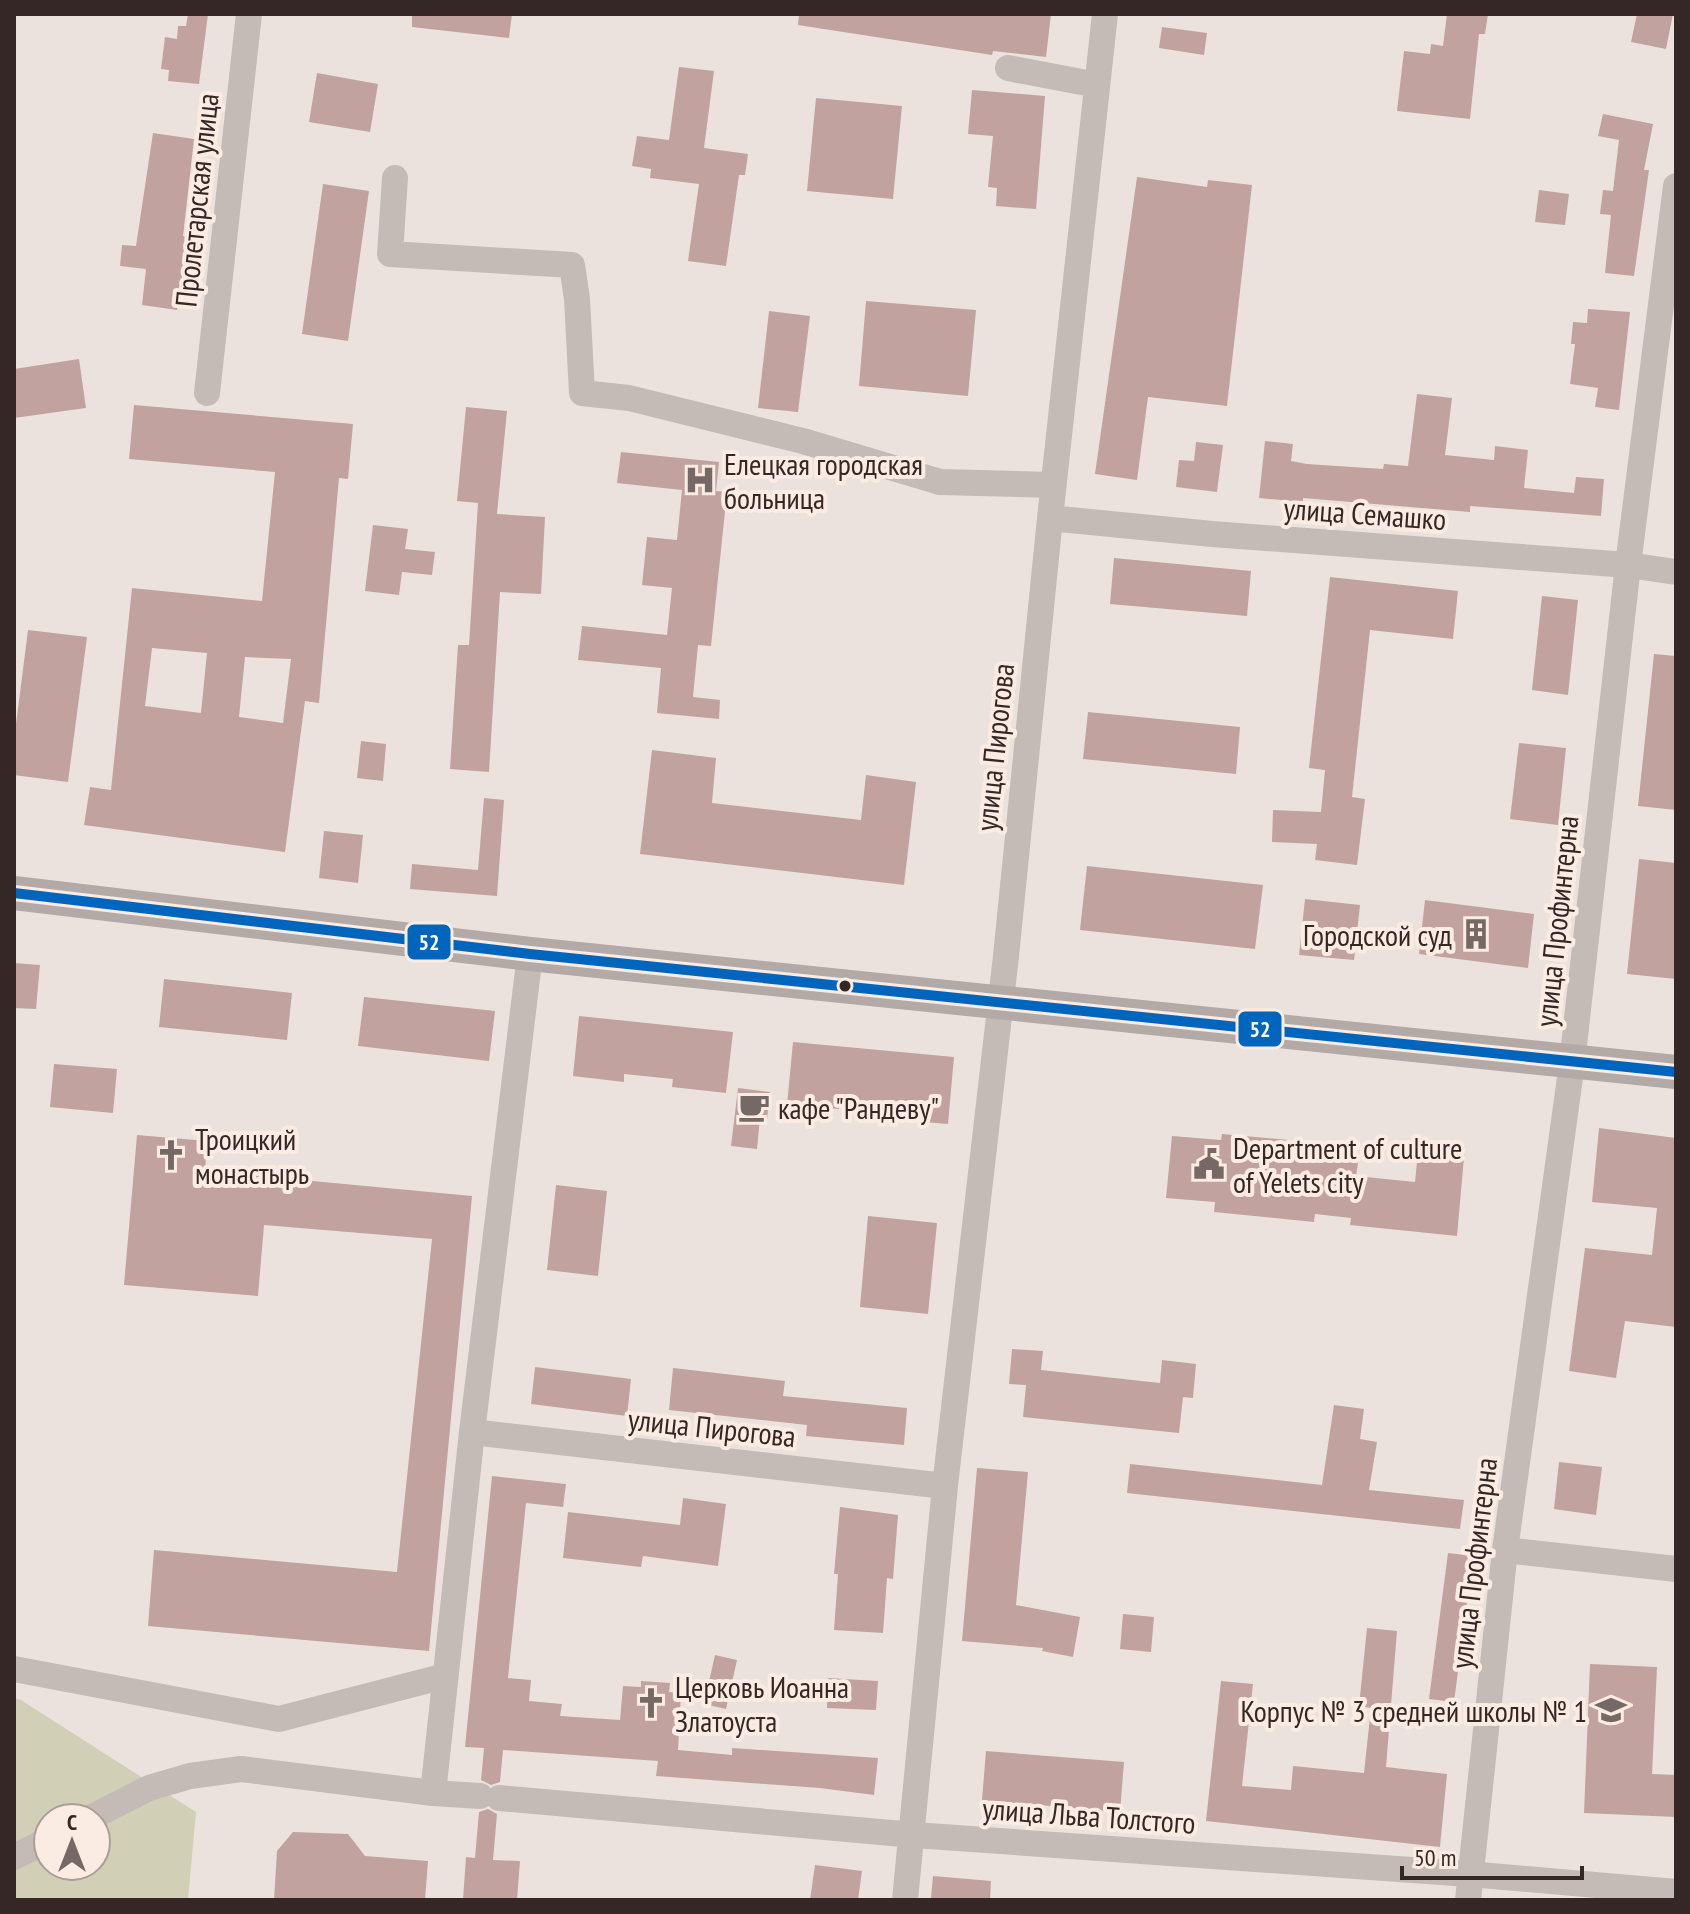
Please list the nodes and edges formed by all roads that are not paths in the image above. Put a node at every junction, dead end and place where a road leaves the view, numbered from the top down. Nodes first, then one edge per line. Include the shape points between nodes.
1 (249, 14) edge
2 (1105, 14) edge
3 (1008, 68) dead end
4 (1097, 85) junction
5 (395, 178) dead end
6 (1676, 186) edge
7 (207, 393) dead end
8 (1053, 485) junction
9 (1050, 518) junction
10 (1628, 565) junction
11 (1676, 572) edge
12 (14, 893) edge
13 (530, 954) junction
14 (1000, 1003) junction
15 (1572, 1063) junction
16 (1676, 1072) edge
17 (472, 1432) junction
18 (945, 1486) junction
19 (1505, 1550) junction
20 (1676, 1569) edge
21 (14, 1669) edge
22 (445, 1676) junction
23 (433, 1793) junction
24 (112, 1807) edge
25 (914, 1835) junction
26 (32, 1848) edge
27 (14, 1857) edge
28 (1468, 1887) edge
29 (1676, 1892) edge
30 (905, 1900) edge

1 - 7 street, Пролетарская улица
2 - 4 street, улица Пирогова
3 - 4 street
4 - 8 street, улица Пирогова
5 - 8 street via 390,254 572,265 582,393 629,398 789,437 940,482
6 - 10 street, улица Профинтерна
8 - 9 street, улица Пирогова
9 - 10 street, улица Семашко
9 - 14 street, улица Пирогова
10 - 11 street, улица Семашко
10 - 15 street, улица Профинтерна
12 - 13 main road
13 - 14 main road
13 - 17 street
14 - 15 main road
14 - 18 street, улица Пирогова
15 - 16 main road
15 - 19 street, улица Профинтерна
17 - 18 street, улица Пирогова
17 - 22 street
18 - 25 street, улица Пирогова
19 - 20 street
19 - 28 street, улица Профинтерна
21 - 22 street via 279,1719
22 - 23 street
23 - 24 street, улица Льва Толстого via 241,1769 149,1788
23 - 25 street, улица Льва Толстого
25 - 28 street, улица Льва Толстого
25 - 30 street, улица Пирогова
26 - 27 street
28 - 29 street, улица Льва Толстого

